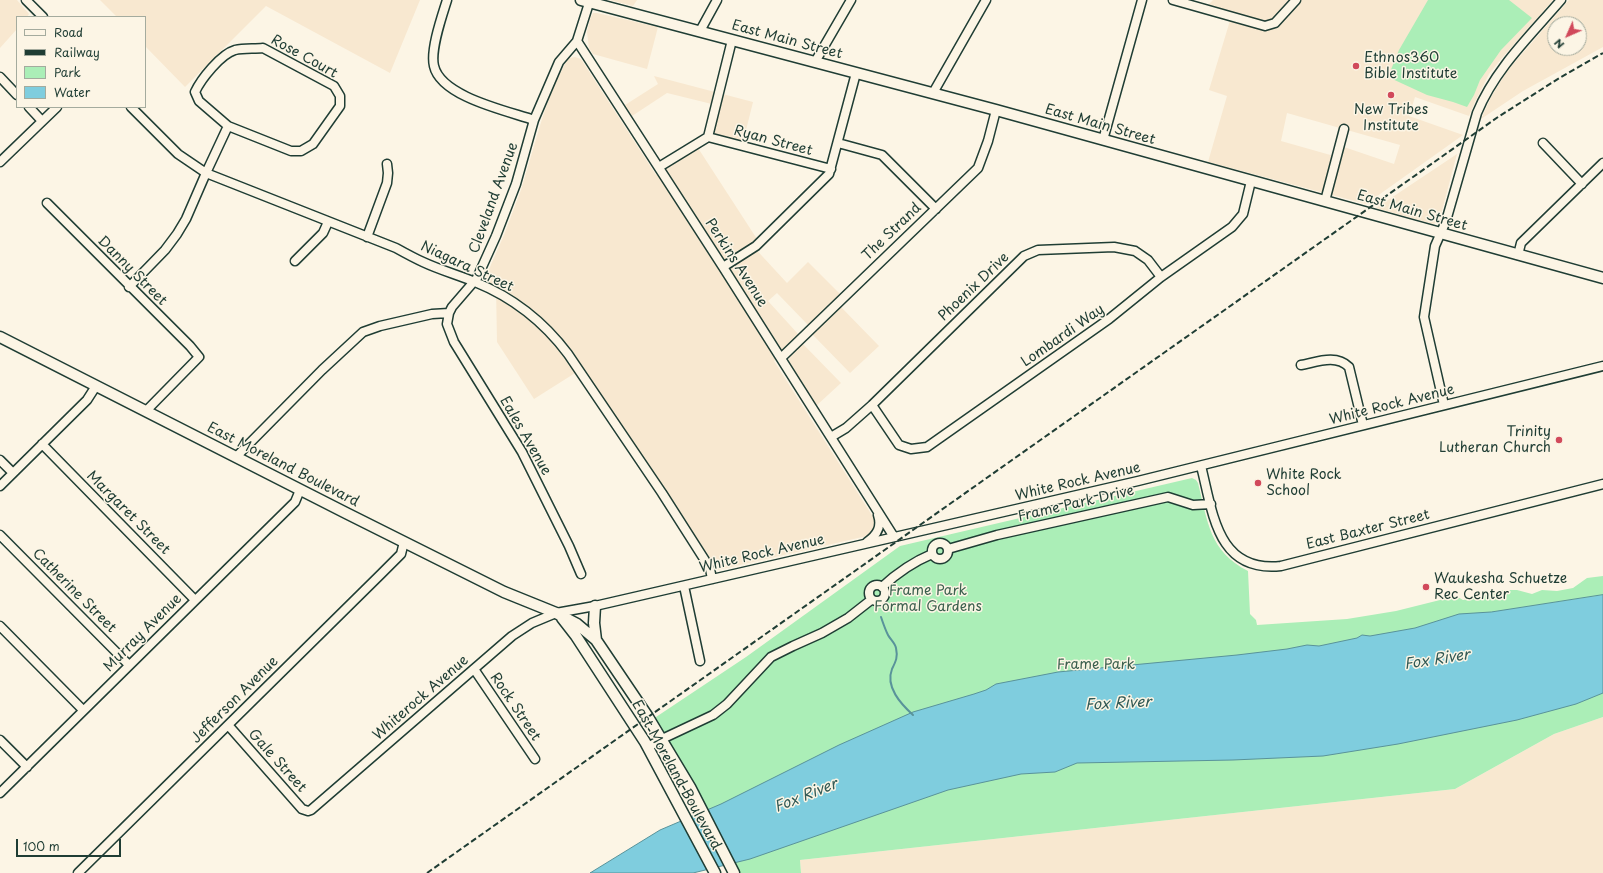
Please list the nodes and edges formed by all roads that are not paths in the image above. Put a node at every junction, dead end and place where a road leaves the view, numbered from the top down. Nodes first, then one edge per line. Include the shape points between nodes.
1 (26, 0) edge
2 (447, 0) edge
3 (717, 0) edge
4 (851, 0) edge
5 (986, 0) edge
6 (1142, 0) edge
7 (1173, 0) edge
8 (1295, 0) edge
9 (1561, 0) edge
10 (586, 1) edge
11 (41, 16) edge
12 (700, 31) junction
13 (732, 40) junction
14 (577, 41) junction
15 (815, 62) junction
16 (856, 73) junction
17 (0, 77) edge
18 (933, 93) junction
19 (16, 94) edge
20 (30, 108) edge
21 (56, 108) edge
22 (132, 108) edge
23 (996, 110) junction
24 (534, 120) junction
25 (42, 121) junction
26 (228, 126) junction
27 (1344, 129) dead end
28 (708, 137) junction
29 (1103, 140) junction
30 (838, 143) junction
31 (1543, 144) dead end
32 (0, 162) edge
33 (387, 164) dead end
34 (1603, 164) edge
35 (659, 168) junction
36 (831, 169) junction
37 (206, 173) junction
38 (1251, 181) junction
39 (1582, 184) junction
40 (1325, 201) junction
41 (47, 203) dead end
42 (936, 209) junction
43 (328, 222) junction
44 (1440, 234) junction
45 (367, 237) junction
46 (1518, 255) junction
47 (295, 261) dead end
48 (723, 267) junction
49 (1161, 277) junction
50 (1603, 278) edge
51 (474, 282) junction
52 (130, 287) junction
53 (449, 313) junction
54 (0, 337) edge
55 (781, 358) junction
56 (1301, 365) dead end
57 (1603, 366) edge
58 (96, 386) junction
59 (872, 404) junction
60 (1444, 405) junction
61 (146, 411) junction
62 (1364, 425) junction
63 (831, 437) junction
64 (42, 444) junction
65 (236, 457) junction
66 (0, 460) edge
67 (1201, 466) junction
68 (13, 473) junction
69 (1603, 484) edge
70 (0, 486) edge
71 (300, 490) junction
72 (872, 502) junction
73 (1211, 504) junction
74 (0, 535) edge
75 (894, 537) junction
76 (404, 542) junction
77 (864, 544) junction
78 (581, 574) dead end
79 (712, 579) junction
80 (684, 586) junction
81 (195, 600) junction
82 (595, 606) junction
83 (556, 613) junction
84 (0, 626) edge
85 (596, 640) junction
86 (700, 661) dead end
87 (129, 665) junction
88 (474, 669) junction
89 (624, 681) junction
90 (611, 689) junction
91 (83, 710) junction
92 (228, 725) junction
93 (662, 739) junction
94 (0, 740) edge
95 (648, 747) junction
96 (535, 759) dead end
97 (27, 767) junction
98 (0, 793) edge
99 (308, 811) joint
100 (688, 814) junction
101 (733, 871) edge
102 (78, 873) edge
103 (715, 873) edge
104 (722, 873) edge

1 - 11 street
2 - 24 street via 434,53 434,66 438,76 459,93
3 - 12 street
4 - 15 street
5 - 18 street
6 - 29 street
7 - 8 street via 1265,26 1275,23
9 - 44 street via 1508,60 1483,98
10 - 12 main road, East Main Street
10 - 14 street
12 - 13 main road, East Main Street
13 - 15 main road, East Main Street
13 - 28 street
14 - 24 street, Cleveland Avenue via 559,62
14 - 35 street, Perkins Avenue
15 - 16 main road, East Main Street
16 - 18 main road, East Main Street
16 - 30 street
17 - 19 street
18 - 23 main road, East Main Street
20 - 25 street
21 - 25 street
22 - 37 street, Niagara Street via 178,154
23 - 29 main road, East Main Street
23 - 42 street, The Strand via 978,168
24 - 51 street, Cleveland Avenue via 505,214
25 - 32 street
26 - 26 street, Rose Court via 291,151 302,151 313,144 340,106 340,96 334,86 263,48 235,50 224,56 199,83 195,92 198,101
26 - 37 street
27 - 40 street
28 - 35 street
28 - 36 street, Ryan Street
29 - 38 main road, East Main Street
30 - 36 street
30 - 42 street via 882,155
31 - 39 street
33 - 45 street via 387,182
34 - 39 street
35 - 48 street, Perkins Avenue
36 - 48 street via 818,186 756,246
37 - 43 street, Niagara Street
37 - 52 street via 178,234
38 - 40 main road, East Main Street
38 - 49 street, Lombardi Way via 1243,214 1232,228
39 - 46 street via 1521,243
40 - 44 main road, East Main Street
41 - 52 street, Danny Street
42 - 55 street, The Strand
43 - 45 street, Niagara Street
43 - 47 street via 322,233
44 - 46 main road, East Main Street
44 - 60 street via 1424,317
45 - 51 street, Niagara Street
46 - 50 main road, East Main Street
48 - 55 street, Perkins Avenue
49 - 59 street, Phoenix Drive via 1148,260 1135,251 1114,247 1038,250 1024,256
49 - 59 street, Lombardi Way via 1109,319 927,447 912,448 899,445
51 - 53 street, Cleveland Avenue
51 - 79 street, Niagara Street via 518,305 556,338 662,493 706,562
52 - 61 street, Danny Street via 199,357
53 - 65 street via 432,314 363,332
53 - 78 street, Eales Avenue via 448,324 454,342 520,448
54 - 58 main road, East Moreland Boulevard
55 - 63 street, Perkins Avenue
56 - 62 street via 1330,359 1344,362 1349,367
57 - 60 street, White Rock Avenue
58 - 61 main road, East Moreland Boulevard
58 - 64 street via 87,400
59 - 63 street, Phoenix Drive via 846,428
60 - 62 street, White Rock Avenue
61 - 65 main road, East Moreland Boulevard
62 - 67 street, White Rock Avenue
63 - 72 street, Perkins Avenue
64 - 68 street
64 - 81 street, Margaret Street
65 - 71 main road, East Moreland Boulevard
66 - 68 street
67 - 73 street, East Baxter Street
67 - 75 street, White Rock Avenue
68 - 70 street
69 - 73 street, East Baxter Street via 1269,567 1247,562 1228,548 1218,530
71 - 76 main road, East Moreland Boulevard
71 - 81 street, Murray Avenue via 295,502
72 - 75 street, Perkins Avenue
72 - 77 street via 879,516 880,525 877,534
73 - 93 street, Frame Park Drive via 1193,505 1168,498 997,535 948,549 945,545 937,544 933,547 932,554 901,570 882,587 885,593 881,600 871,600 848,618 771,658 713,715
74 - 87 street, Catherine Street
75 - 77 street, White Rock Avenue
76 - 83 main road, East Moreland Boulevard via 504,592
76 - 92 street, Jefferson Avenue via 401,554
77 - 79 street, White Rock Avenue
79 - 80 street, White Rock Avenue
80 - 82 street, White Rock Avenue
80 - 86 street
81 - 87 street, Murray Avenue
82 - 83 street, White Rock Avenue
82 - 85 main road
83 - 85 main road, East Moreland Boulevard via 577,624
83 - 88 street, Whiterock Avenue via 532,623 512,636
83 - 90 main road, East Moreland Boulevard via 576,636
84 - 91 street
85 - 89 main road, East Moreland Boulevard
87 - 91 street, Murray Avenue
88 - 96 street, Rock Street
88 - 99 street, Whiterock Avenue
89 - 90 main road
89 - 93 main road, East Moreland Boulevard
90 - 95 main road, East Moreland Boulevard
91 - 97 street, Murray Avenue
92 - 99 street, Gale Street via 302,809
92 - 102 street, Jefferson Avenue
93 - 95 street, Frame Park Drive
93 - 101 main road, East Moreland Boulevard
94 - 97 street
95 - 100 main road, East Moreland Boulevard
97 - 98 street, Murray Avenue
100 - 103 main road, East Moreland Boulevard
100 - 104 main road

